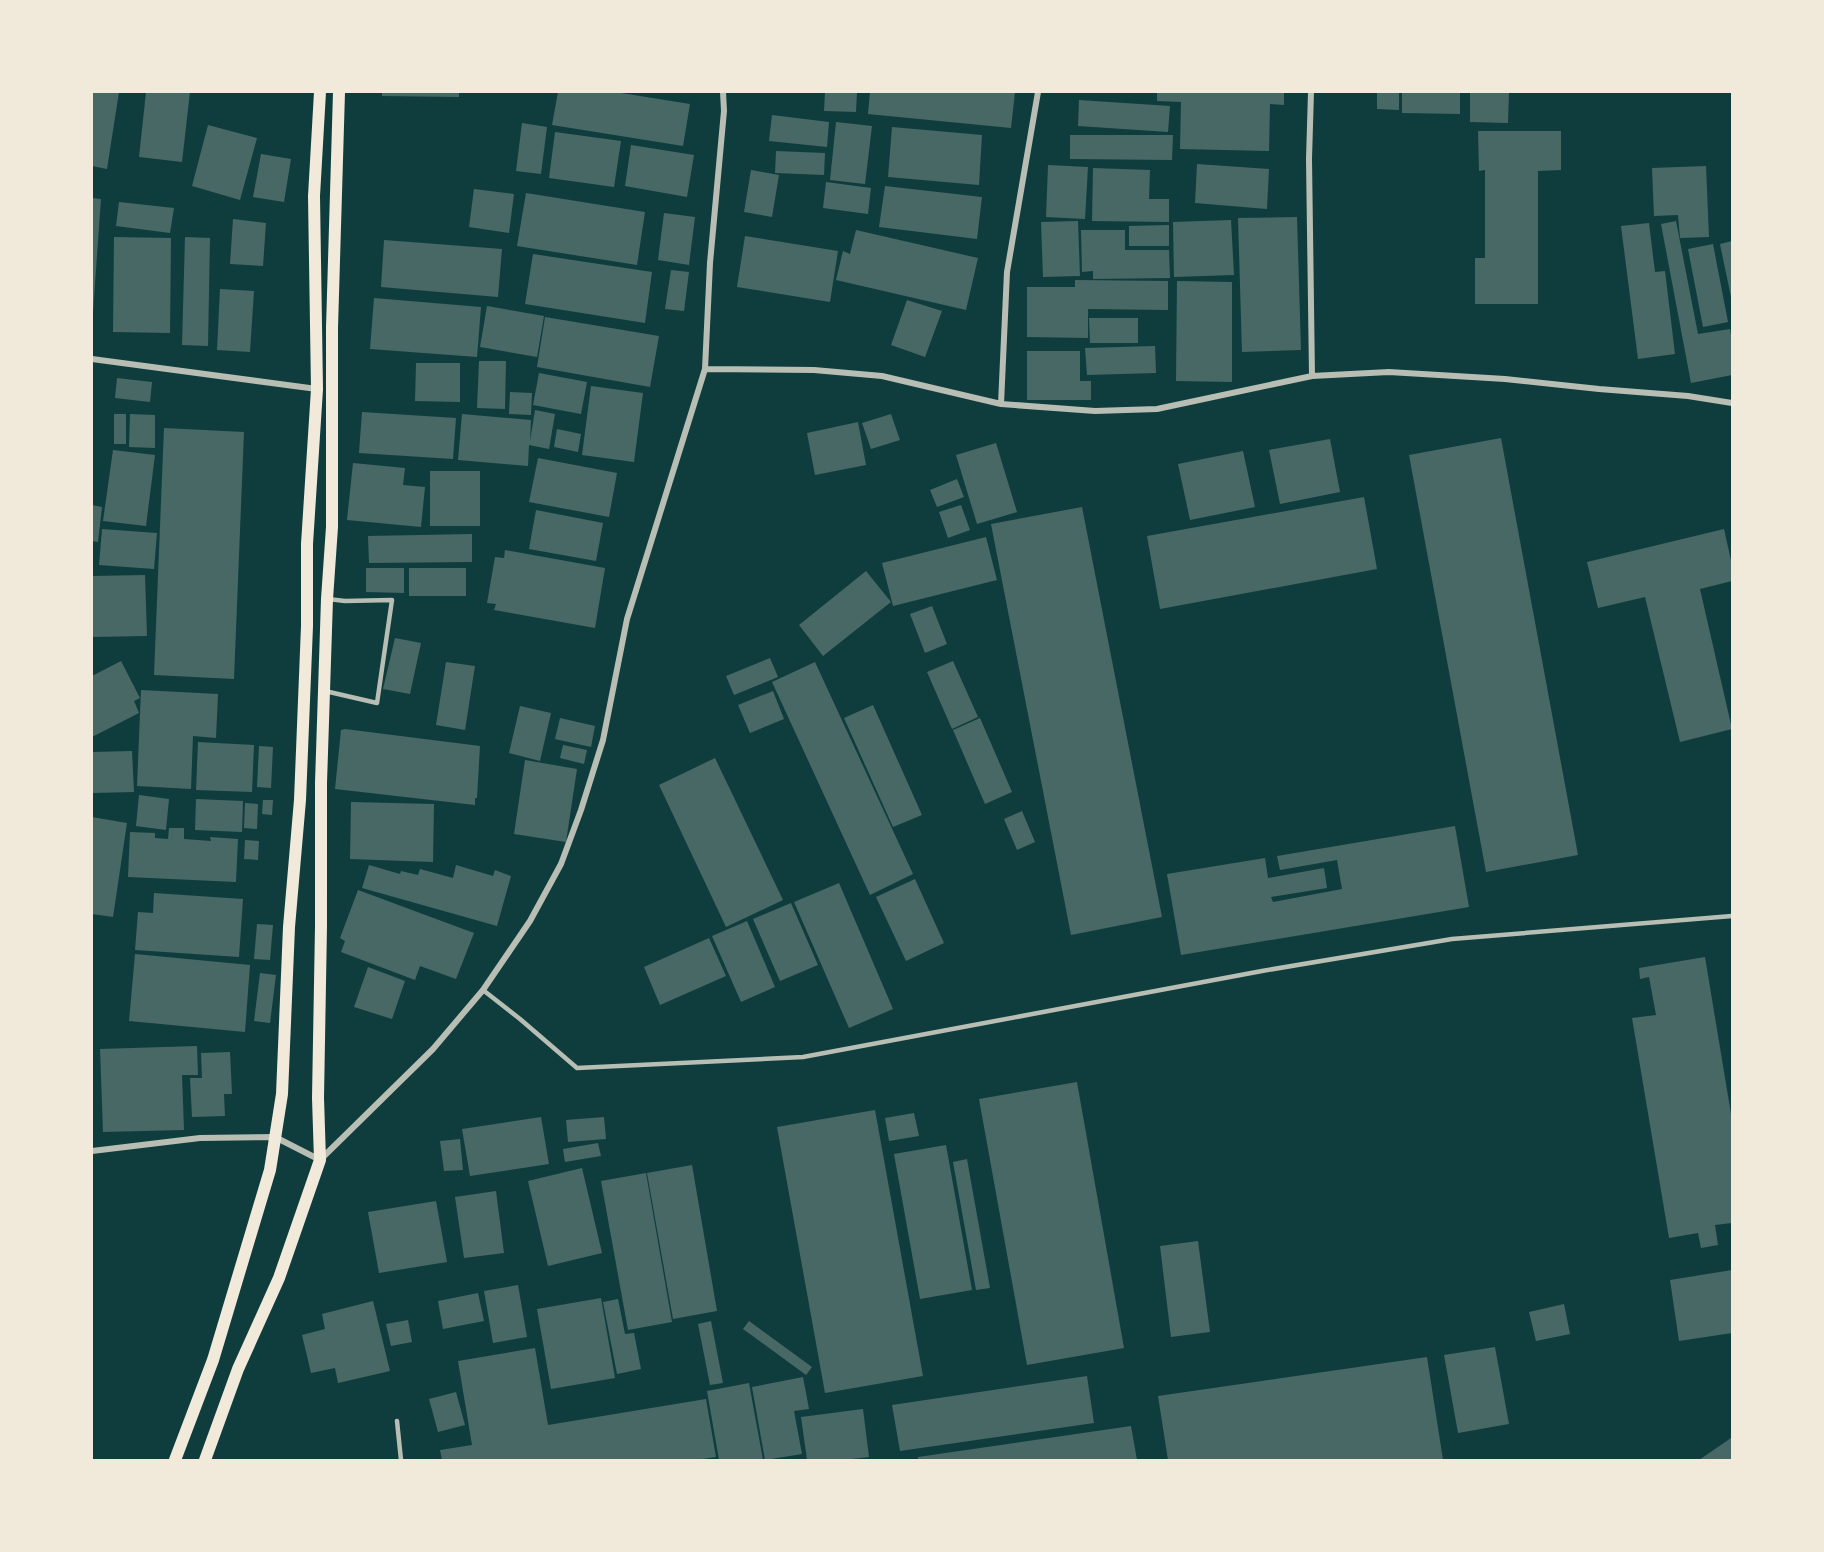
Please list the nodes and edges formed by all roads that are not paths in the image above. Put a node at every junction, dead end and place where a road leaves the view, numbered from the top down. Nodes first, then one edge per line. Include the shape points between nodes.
1 (320, 92) edge
2 (339, 92) edge
3 (723, 92) edge
4 (1038, 92) edge
5 (1311, 92) edge
6 (92, 359) edge
7 (705, 369) junction
8 (1312, 376) junction
9 (316, 388) junction
10 (1732, 403) edge
11 (1001, 404) junction
12 (327, 599) junction
13 (325, 691) junction
14 (1732, 916) edge
15 (483, 990) junction
16 (275, 1137) junction
17 (92, 1151) edge
18 (320, 1160) junction
19 (397, 1422) dead end
20 (176, 1461) edge
21 (205, 1461) edge
22 (402, 1461) edge

1 - 9 main road via 314,196
2 - 12 main road via 332,328 332,527
3 - 7 street
4 - 11 street via 1007,272
5 - 8 street
6 - 9 street
7 - 11 street via 814,370 882,376
7 - 15 street via 627,619 603,740 581,810 561,864 530,921
8 - 10 street via 1389,372 1505,379
8 - 11 street via 1157,409 1095,411
9 - 16 main road via 300,800 289,927 282,1094
12 - 13 main road
12 - 13 lane via 392,600 377,703
13 - 18 main road via 321,783
14 - 15 lane via 1452,939 803,1056 577,1068
15 - 18 street via 433,1049
16 - 17 street via 200,1138
16 - 18 street
16 - 20 main road via 270,1170 213,1360
18 - 21 main road via 279,1278 238,1369
19 - 22 lane

